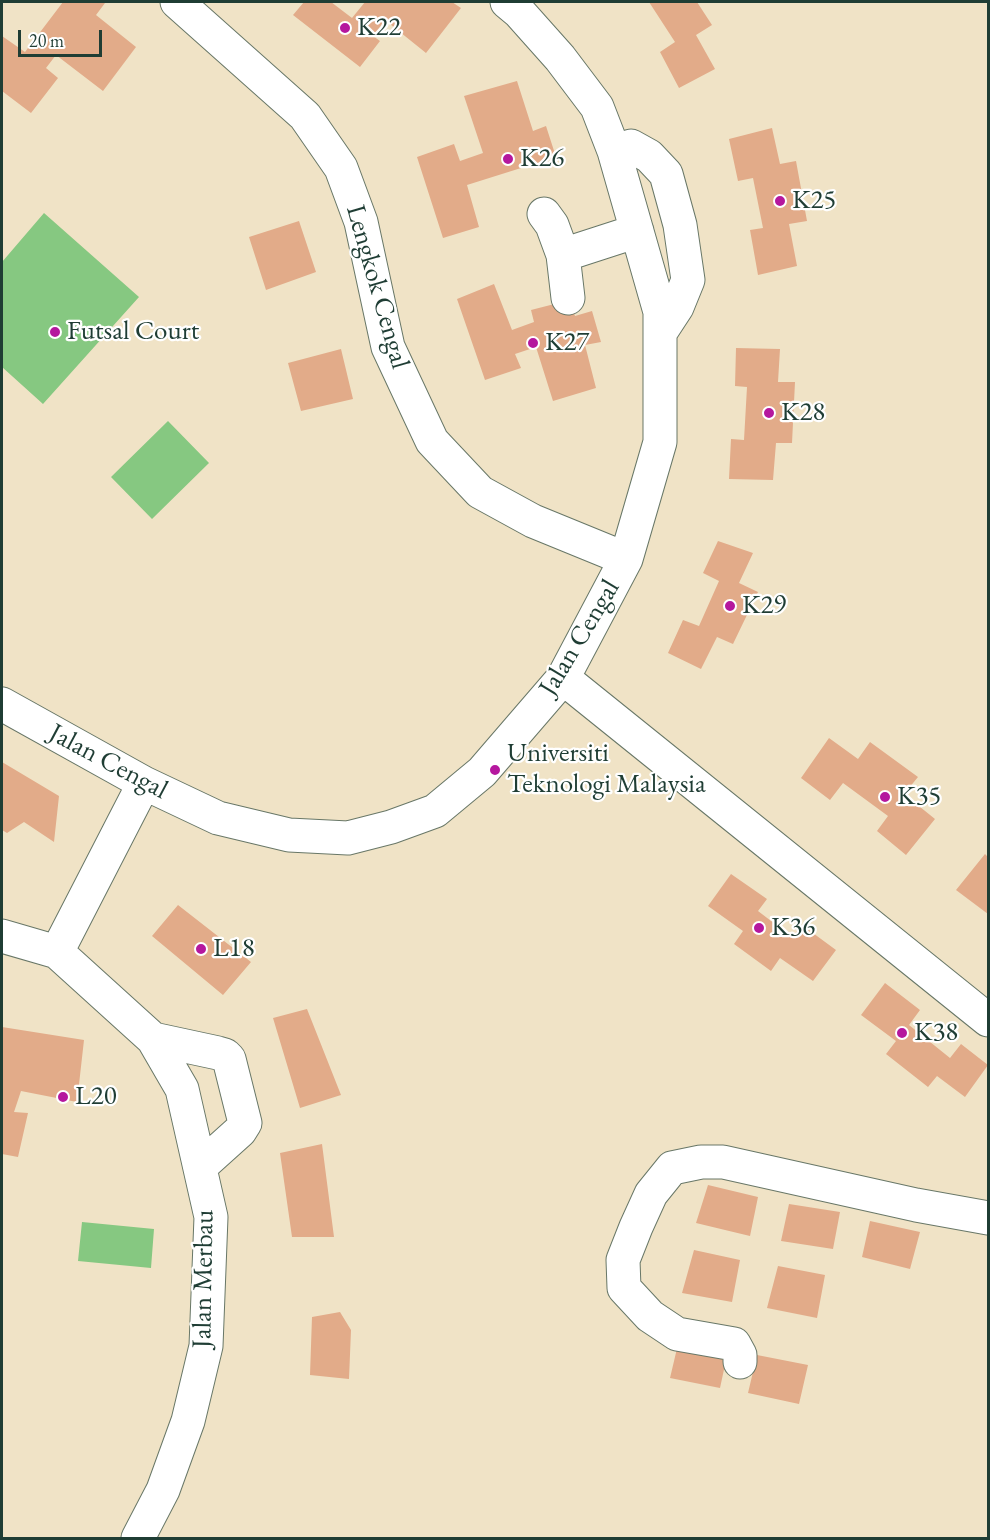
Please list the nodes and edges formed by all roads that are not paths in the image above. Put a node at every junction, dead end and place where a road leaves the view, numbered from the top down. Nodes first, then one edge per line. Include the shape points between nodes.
1 (177, 2) edge
2 (519, 5) edge
3 (614, 151) junction
4 (544, 214) dead end
5 (637, 231) junction
6 (563, 255) junction
7 (568, 297) dead end
8 (660, 333) junction
9 (626, 559) junction
10 (563, 678) junction
11 (2, 704) edge
12 (144, 783) junction
13 (2, 936) edge
14 (57, 952) junction
15 (988, 1020) edge
16 (153, 1039) junction
17 (200, 1167) junction
18 (988, 1218) edge
19 (740, 1362) dead end
20 (138, 1539) edge

1 - 9 street, Lengkok Cengal via 305,116 341,168 361,222 388,347 432,441 480,492 533,521
2 - 3 street, Jalan Cengal via 597,107
3 - 5 street, Jalan Cengal
3 - 8 street via 631,146 649,156 666,174 680,225 687,280 677,307
4 - 6 street
5 - 6 street
5 - 8 street, Jalan Cengal via 660,312
6 - 7 street
8 - 9 street, Jalan Cengal via 660,442
9 - 10 street, Jalan Cengal
10 - 12 street, Jalan Cengal via 482,772 435,812 392,827 348,838 290,835 218,818
10 - 15 street
11 - 12 street, Jalan Cengal
12 - 14 street
13 - 14 street, Jalan Merbau
14 - 16 street, Jalan Merbau
16 - 17 street, Jalan Merbau via 182,1089
16 - 17 street via 218,1053 229,1059 245,1123
17 - 20 street, Jalan Merbau via 211,1217 206,1346 188,1420 163,1490
18 - 19 street via 723,1162 672,1168 651,1194 636,1227 623,1260 624,1287 650,1316 677,1334 734,1344

